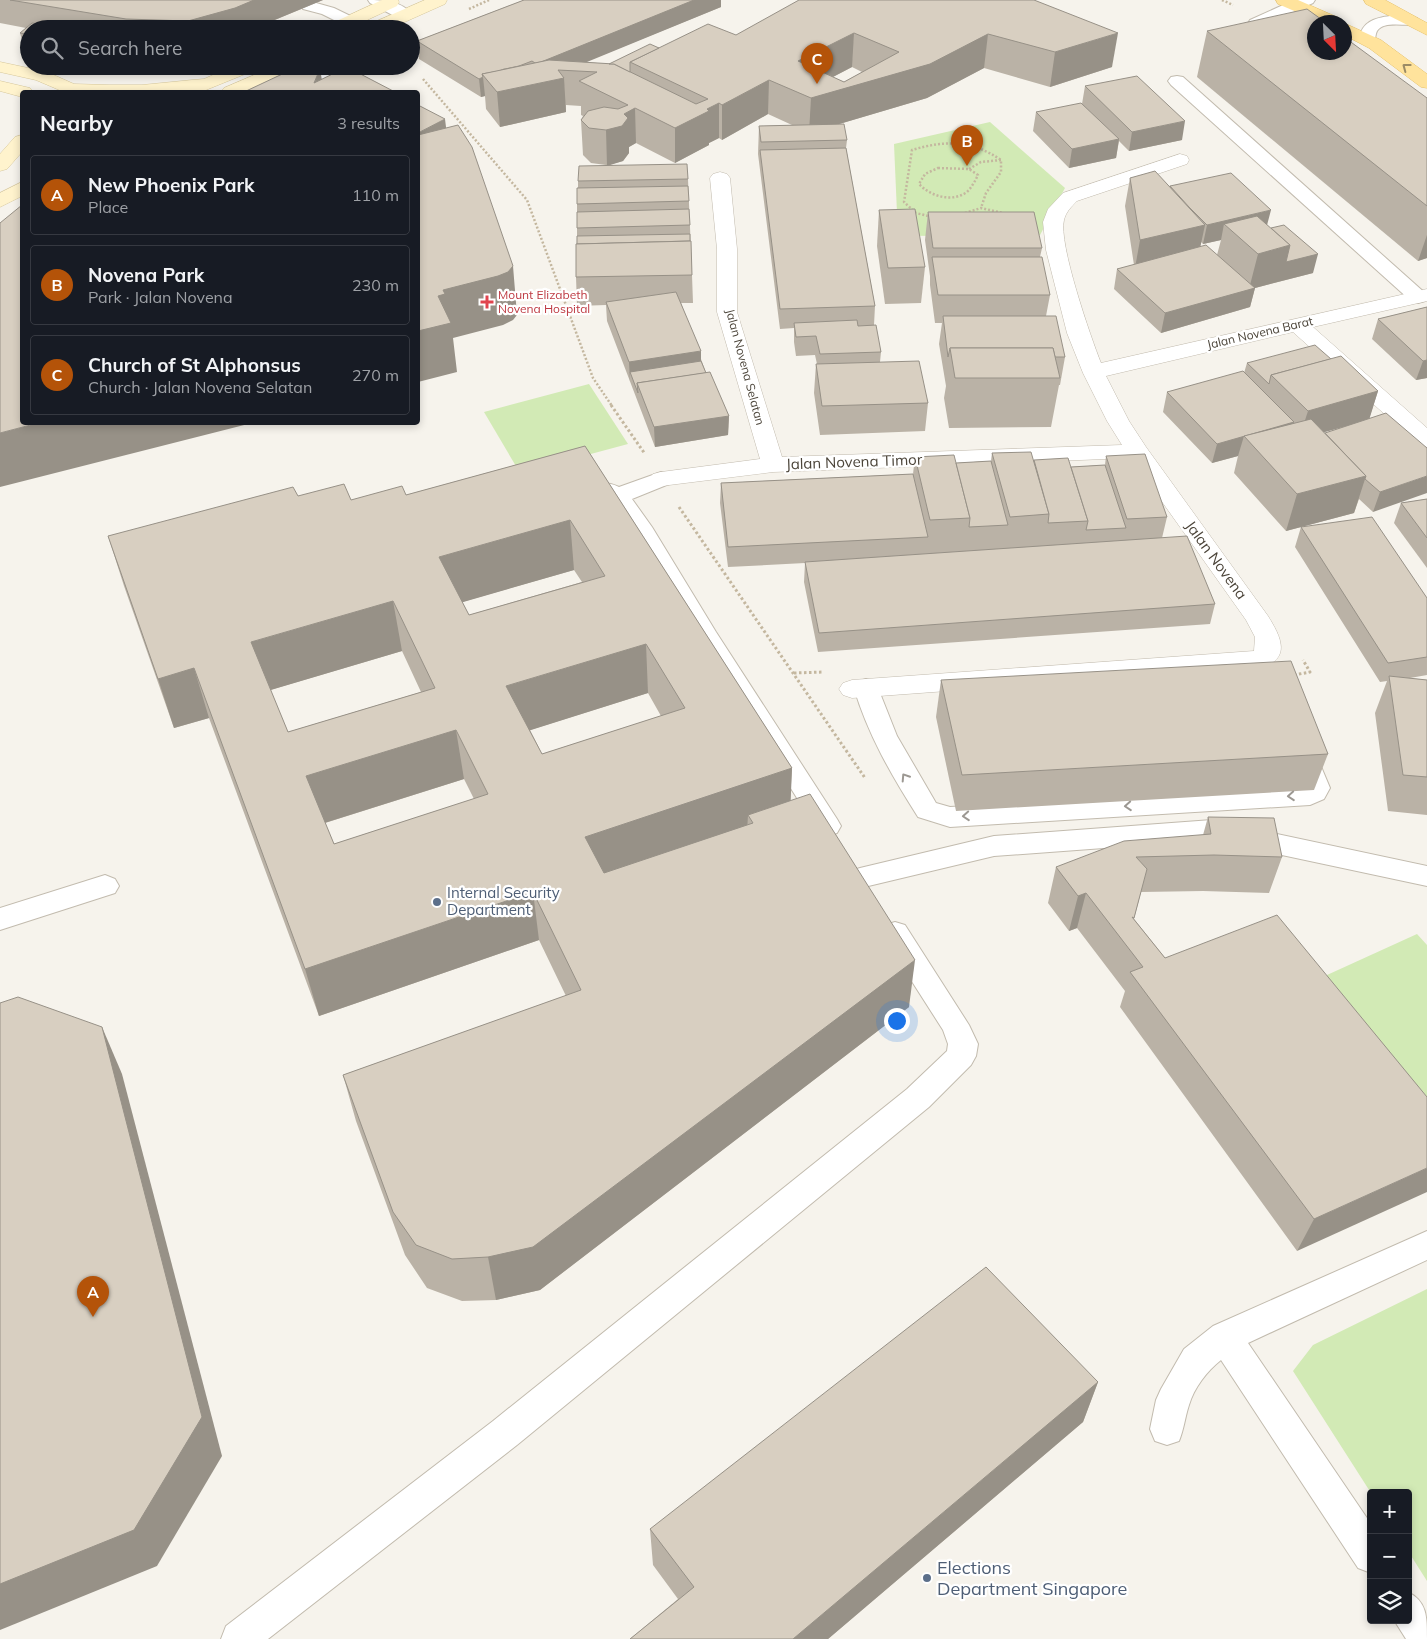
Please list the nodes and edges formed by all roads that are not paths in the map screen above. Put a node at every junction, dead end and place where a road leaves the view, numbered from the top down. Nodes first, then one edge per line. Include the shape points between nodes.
1 (439, 0) edge
2 (1296, 2) edge
3 (1377, 3) edge
4 (390, 5) edge
5 (309, 6) dead end
6 (1320, 15) edge
7 (347, 20) edge
8 (365, 20) edge
9 (380, 20) edge
10 (1410, 21) junction
11 (1256, 23) edge
12 (1352, 24) edge
13 (1427, 30) edge
14 (1352, 31) edge
15 (465, 32) edge
16 (1367, 40) junction
17 (420, 50) edge
18 (0, 67) edge
19 (20, 71) edge
20 (36, 75) edge
21 (227, 75) edge
22 (267, 75) edge
23 (328, 75) edge
24 (1176, 81) dead end
25 (210, 82) junction
26 (1427, 83) edge
27 (0, 86) edge
28 (74, 90) edge
29 (162, 90) edge
30 (191, 90) edge
31 (234, 90) edge
32 (363, 90) edge
33 (20, 91) edge
34 (20, 143) edge
35 (1180, 160) dead end
36 (20, 163) edge
37 (0, 165) edge
38 (0, 173) edge
39 (720, 178) dead end
40 (20, 189) edge
41 (0, 201) edge
42 (1422, 296) edge
43 (1298, 324) junction
44 (1094, 373) junction
45 (1427, 440) edge
46 (1137, 451) junction
47 (773, 465) junction
48 (660, 479) joint
49 (618, 496) junction
50 (561, 498) edge
51 (859, 688) joint
52 (1296, 734) edge
53 (1427, 876) edge
54 (860, 878) junction
55 (105, 886) dead end
56 (0, 919) edge
57 (1427, 1245) edge
58 (1225, 1337) junction
59 (1167, 1429) dead end
60 (1367, 1548) edge
61 (1412, 1616) edge
62 (1427, 1638) edge
63 (238, 1639) edge

1 - 4 street
2 - 6 main road
2 - 11 lane
3 - 10 main road
3 - 12 lane via 1381,12 1376,17
4 - 8 street
4 - 9 street
5 - 7 lane
10 - 13 main road
10 - 16 lane via 1383,21 1372,25 1367,32
14 - 16 main road
15 - 17 street
26 -> 16 main road
18 - 19 street
20 - 28 street
21 - 25 street
22 - 31 street
23 - 32 lane
24 - 42 lane
25 - 29 street
25 - 30 street
27 - 33 street
34 - 37 street
35 - 44 street, Jalan Novena via 1070,197 1058,209 1053,222 1056,250 1078,333
36 - 38 street
39 - 47 street, Jalan Novena Selatan via 727,249 728,312
40 - 41 street
42 - 43 street, Jalan Novena Barat
43 - 44 street, Jalan Novena Barat
43 - 45 street
44 - 46 street, Jalan Novena
46 - 47 street, Jalan Novena Timor
46 - 51 street, Jalan Novena via 1256,616 1268,637 1266,668
47 - 48 street, Jalan Novena Timor
48 - 49 lane
49 - 50 lane via 607,490 588,490
49 - 54 lane via 644,532
52 -> 51 lane via 1317,788 1310,795 950,818 927,810 900,768
53 - 54 lane via 1212,830 994,846
54 - 63 lane via 955,1025 963,1044 960,1056 918,1098 572,1379
55 - 56 lane
57 - 58 lane
58 - 59 lane via 1196,1360 1173,1400
58 - 60 lane
61 - 62 lane

